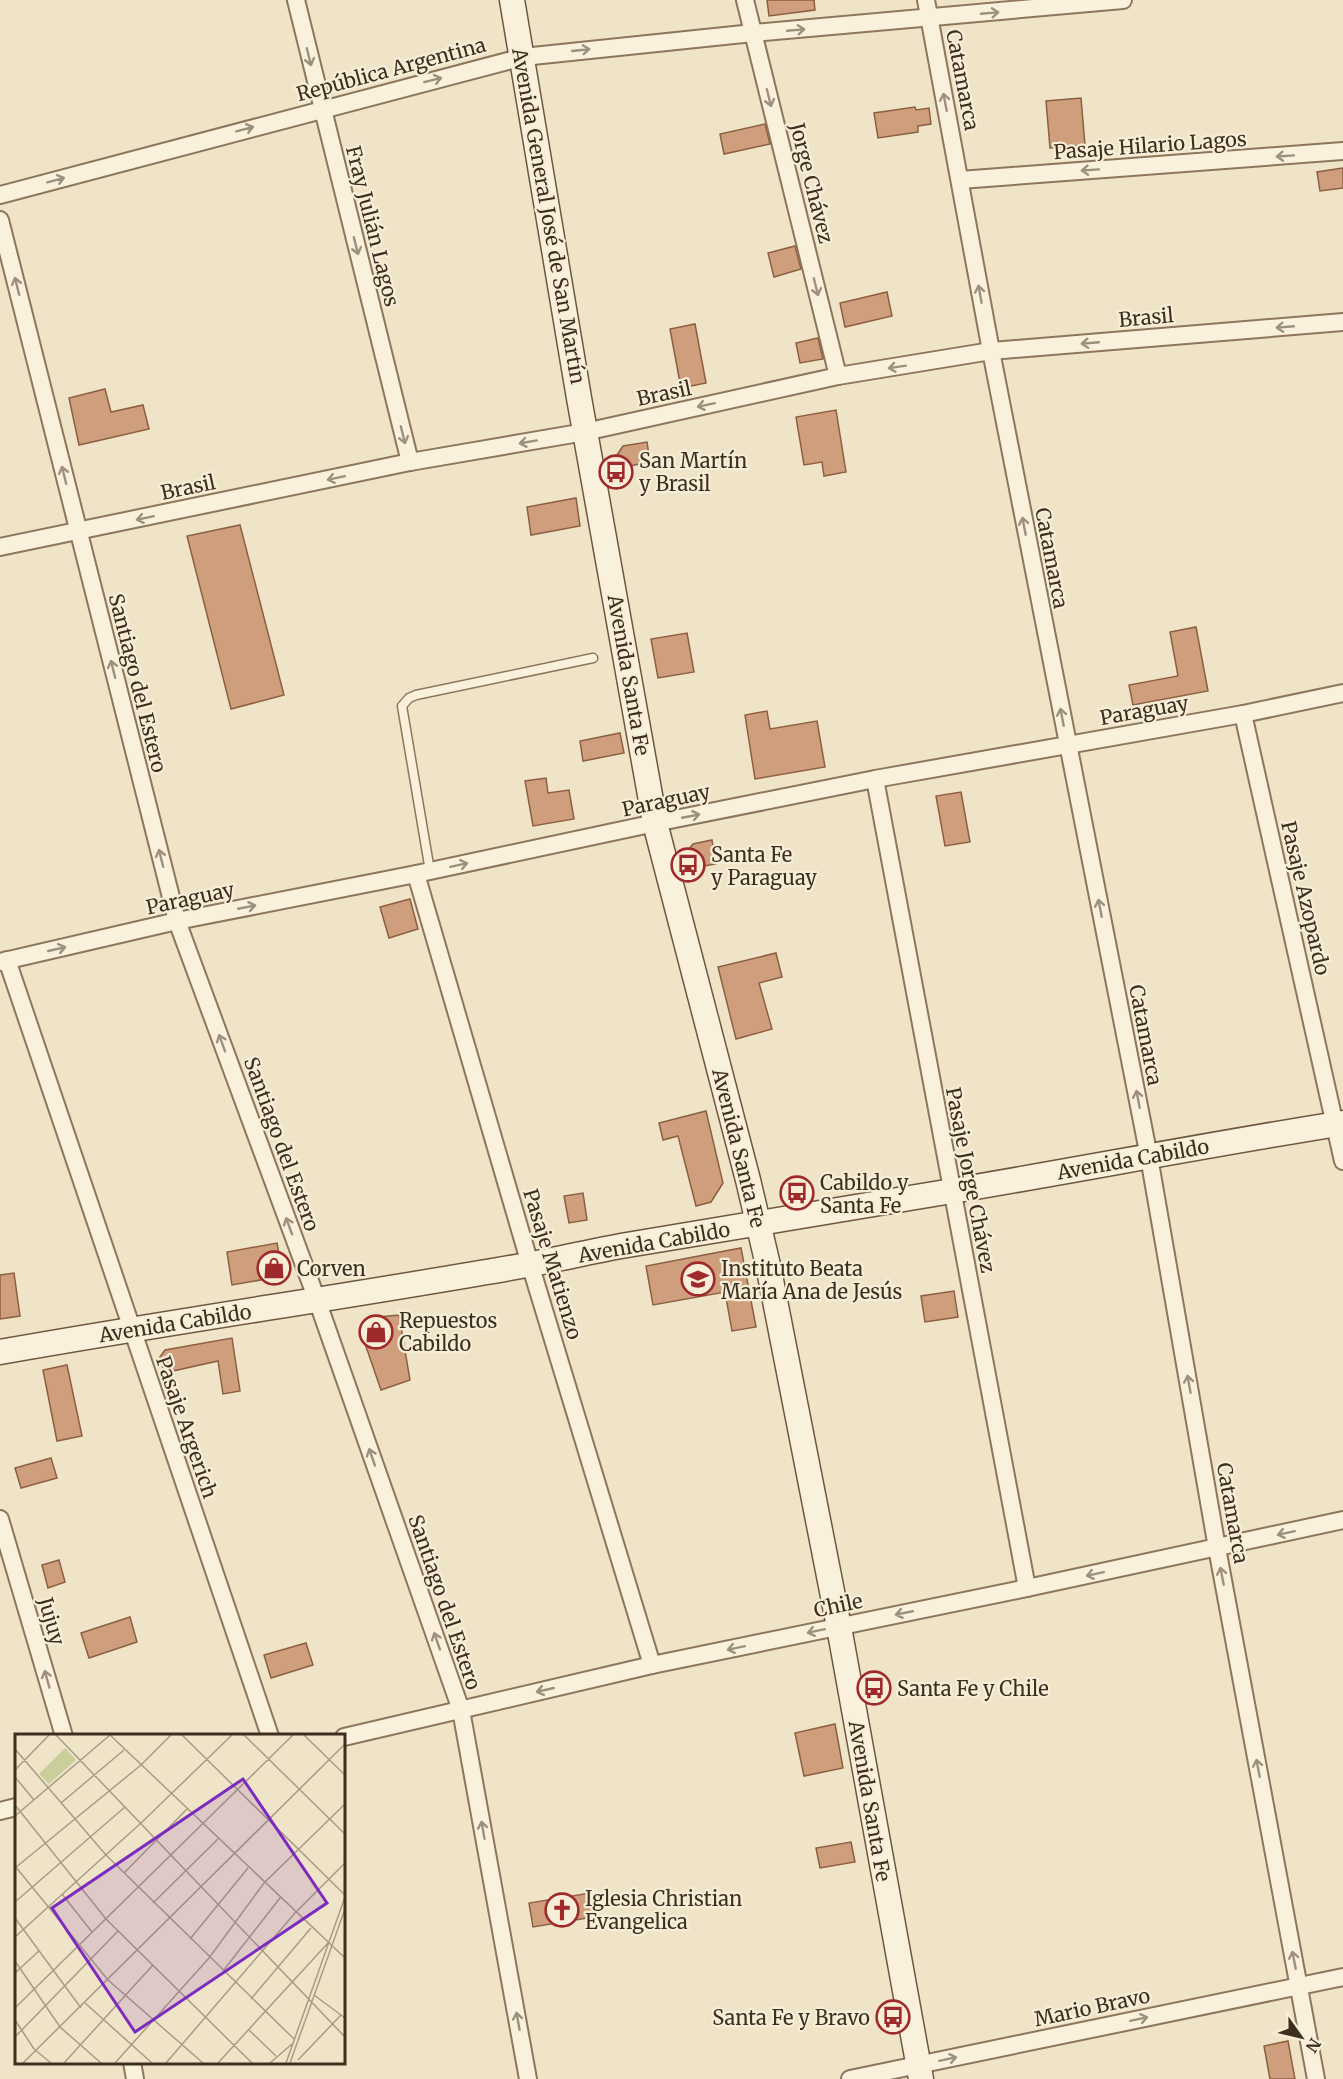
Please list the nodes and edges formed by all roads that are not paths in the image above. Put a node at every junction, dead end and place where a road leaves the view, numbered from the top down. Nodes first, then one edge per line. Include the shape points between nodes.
1 (296, 0) edge
2 (512, 0) edge
3 (745, 0) edge
4 (926, 0) edge
5 (1123, 0) edge
6 (930, 18) junction
7 (753, 33) junction
8 (523, 57) junction
9 (322, 109) junction
10 (1343, 151) edge
11 (960, 180) junction
12 (0, 195) edge
13 (0, 220) edge
14 (1343, 322) edge
15 (990, 351) junction
16 (838, 376) junction
17 (585, 432) junction
18 (410, 462) junction
19 (78, 531) junction
20 (0, 547) edge
21 (593, 658) dead end
22 (1343, 693) edge
23 (1243, 714) junction
24 (1067, 745) junction
25 (875, 779) junction
26 (655, 823) junction
27 (423, 873) junction
28 (177, 921) junction
29 (4, 961) edge
30 (1340, 1124) edge
31 (1149, 1157) junction
32 (1343, 1161) edge
33 (952, 1191) junction
34 (758, 1224) junction
35 (530, 1264) junction
36 (317, 1300) junction
37 (131, 1329) junction
38 (0, 1352) edge
39 (0, 1519) edge
40 (1343, 1520) edge
41 (1217, 1548) junction
42 (1027, 1588) junction
43 (838, 1627) junction
44 (652, 1665) junction
45 (461, 1710) junction
46 (63, 1734) edge
47 (269, 1734) edge
48 (345, 1737) edge
49 (15, 1808) edge
50 (0, 1811) edge
51 (1343, 1977) edge
52 (1299, 1986) junction
53 (132, 2064) edge
54 (919, 2072) edge
55 (135, 2079) edge
56 (528, 2079) edge
57 (850, 2079) edge
58 (1316, 2079) edge

1 -> 9 street, Fray Julián Lagos
2 - 8 street, Avenida General José de San Martín
3 - 7 street, Jorge Chávez
4 - 6 street, Catamarca
6 -> 5 street, República Argentina
7 -> 6 street, República Argentina
11 -> 6 street, Catamarca
8 -> 7 street, República Argentina
7 -> 16 street, Jorge Chávez
9 -> 8 street, República Argentina
8 - 17 street, Avenida General José de San Martín
12 -> 9 street, República Argentina
9 -> 18 street, Fray Julián Lagos
10 -> 11 street, Pasaje Hilario Lagos
15 -> 11 street, Catamarca
19 -> 13 street, Santiago del Estero
14 -> 15 street, Brasil
15 -> 16 street, Brasil
24 -> 15 street, Catamarca
16 -> 17 street, Brasil
17 -> 18 street, Brasil
17 - 26 street, Avenida Santa Fe
18 -> 19 street, Brasil
19 - 20 street, Brasil
28 -> 19 street, Santiago del Estero
21 - 27 lane via 417,695 402,706
22 - 23 street, Paraguay
23 - 24 street, Paraguay
23 - 30 street, Pasaje Azopardo
24 - 25 street, Paraguay
31 -> 24 street, Catamarca
26 -> 25 street, Paraguay
25 - 33 street, Pasaje Jorge Chávez
27 -> 26 street, Paraguay
26 - 34 street, Avenida Santa Fe
28 -> 27 street, Paraguay
27 - 35 street, Pasaje Matienzo
29 -> 28 street, Paraguay
36 -> 28 street, Santiago del Estero
29 - 37 street, Pasaje Argerich
30 - 31 street, Avenida Cabildo
30 - 32 street, Pasaje Azopardo
31 - 33 street, Avenida Cabildo
41 -> 31 street, Catamarca
33 - 34 street, Avenida Cabildo
33 - 42 street, Pasaje Jorge Chávez
34 - 35 street, Avenida Cabildo
34 - 43 street, Avenida Santa Fe
35 - 36 street, Avenida Cabildo
35 - 44 street, Pasaje Matienzo
36 - 37 street, Avenida Cabildo
45 -> 36 street, Santiago del Estero
37 - 38 street, Avenida Cabildo
37 - 47 street, Pasaje Argerich
46 -> 39 street, Jujuy
40 -> 41 street, Chile
41 -> 42 street, Chile
52 -> 41 street, Catamarca
42 -> 43 street, Chile
43 -> 44 street, Chile
43 - 54 street, Avenida Santa Fe
44 -> 45 street, Chile
45 - 48 street, Chile
56 -> 45 street, Santiago del Estero
49 - 50 street
51 - 52 street, Mario Bravo
54 -> 52 street, Mario Bravo
52 - 58 street, Catamarca
53 - 55 street
54 - 57 street, Mario Bravo

